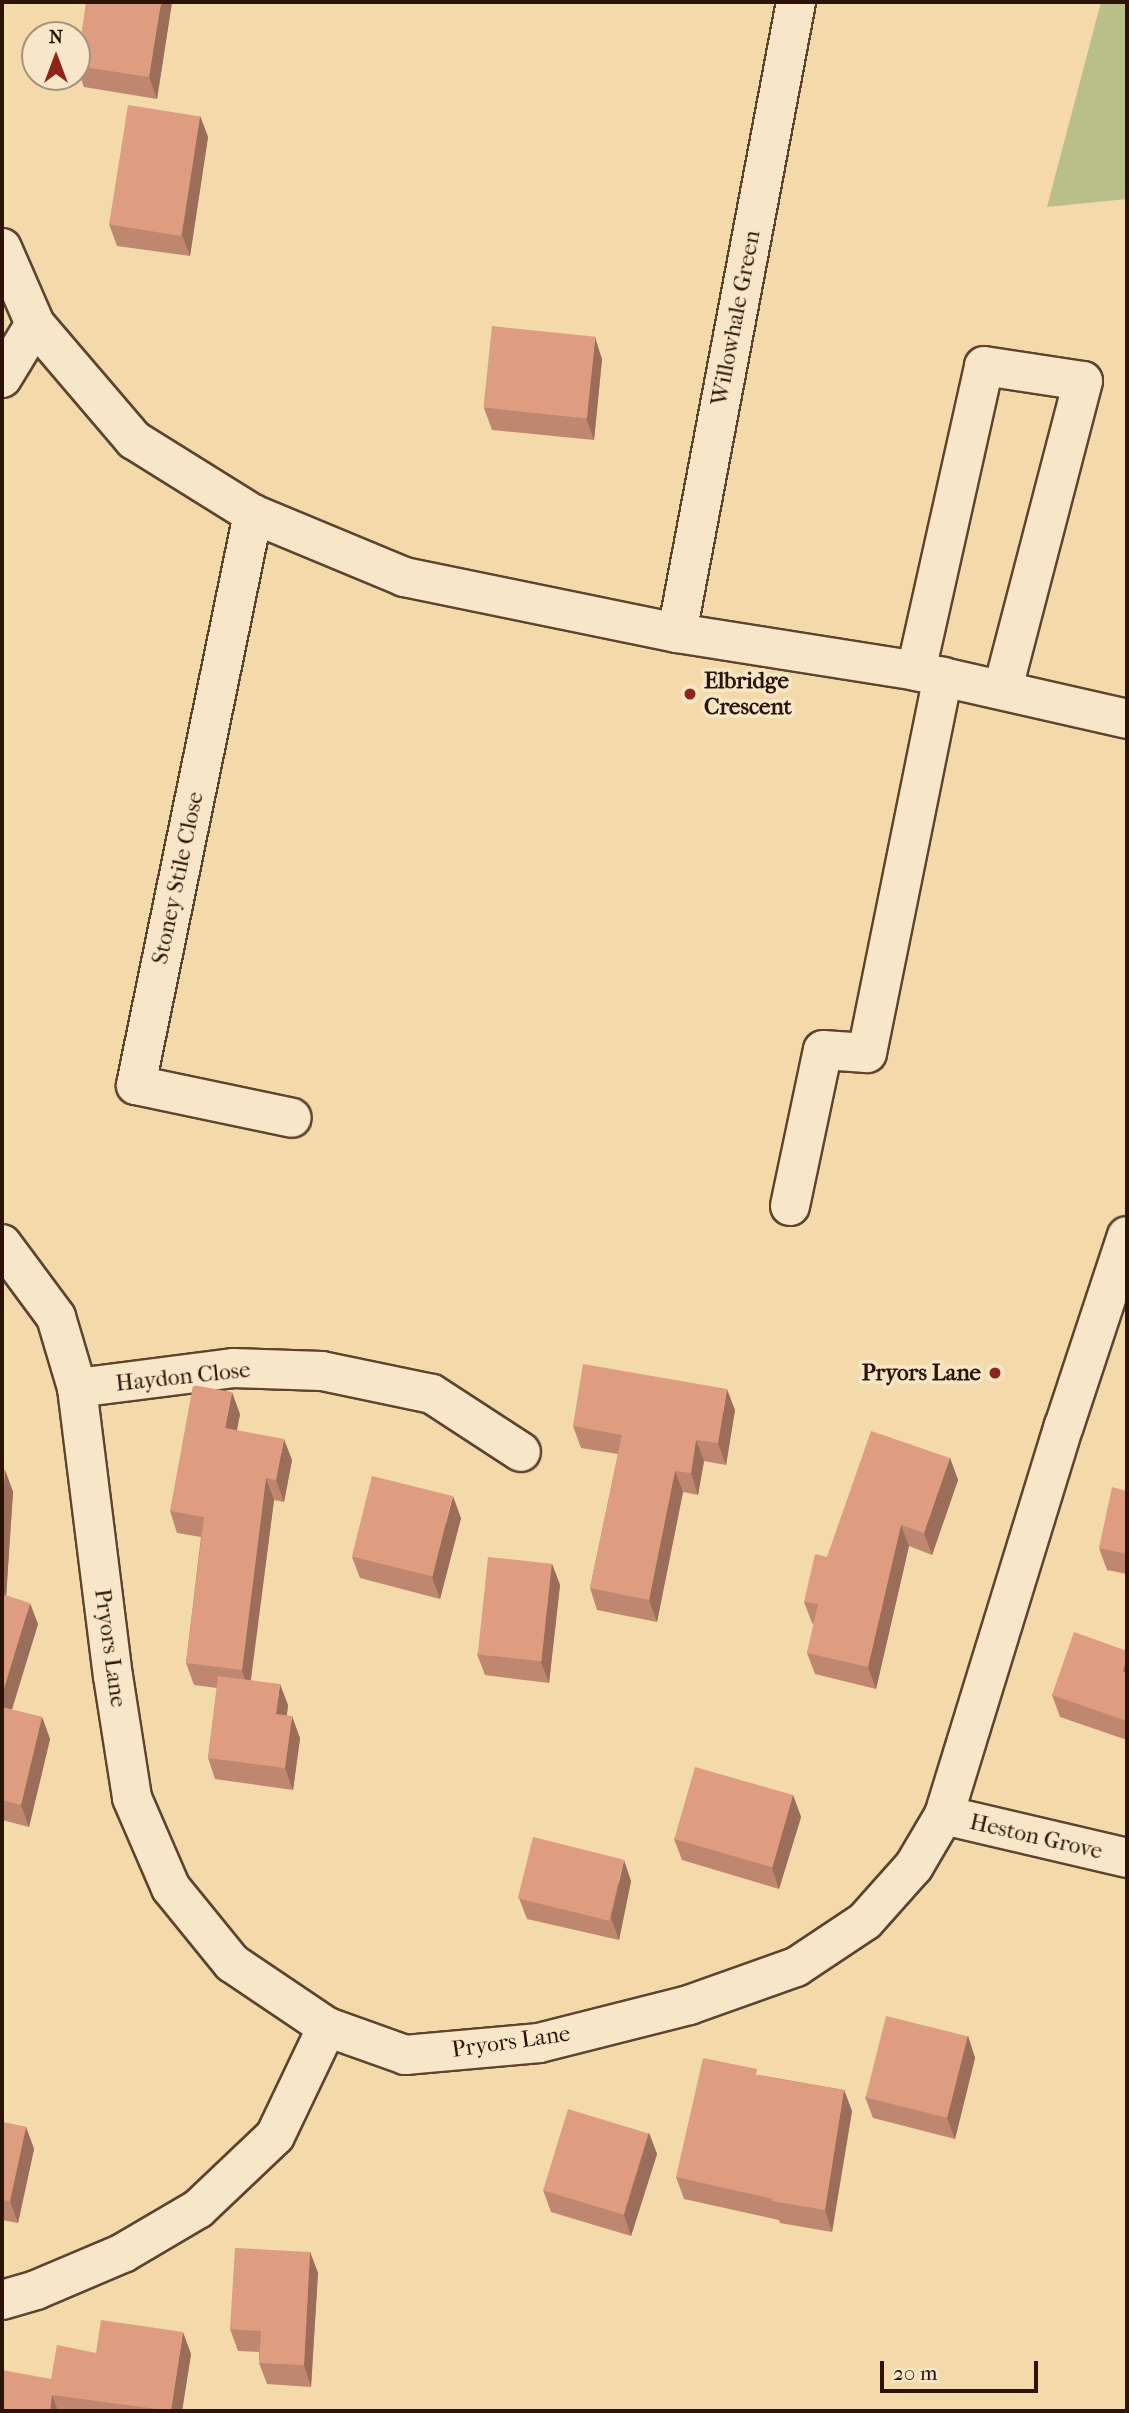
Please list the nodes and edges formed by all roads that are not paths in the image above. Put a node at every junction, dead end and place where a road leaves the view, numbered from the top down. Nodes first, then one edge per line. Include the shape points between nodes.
1 (796, 2) edge
2 (2, 248) edge
3 (35, 324) junction
4 (2, 378) edge
5 (253, 514) junction
6 (677, 633) junction
7 (929, 674) junction
8 (1003, 689) junction
9 (1127, 719) edge
10 (292, 1118) dead end
11 (790, 1206) dead end
12 (1127, 1236) edge
13 (2, 1244) edge
14 (77, 1388) junction
15 (521, 1452) dead end
16 (944, 1815) junction
17 (1127, 1858) edge
18 (327, 2027) junction
19 (2, 2300) edge

1 - 6 street, Willowhale Green
2 - 3 street
3 - 4 street
3 - 5 street via 134,440
5 - 6 street via 404,577
5 - 10 street, Stoney Stile Close via 136,1085
6 - 7 street
7 - 8 street
7 - 8 street via 984,366 1083,380
7 - 11 street via 867,1054 823,1050
8 - 9 street
12 - 16 street, Pryors Lane
13 - 14 street, Pryors Lane via 56,1317
14 - 15 street, Haydon Close via 233,1368 321,1371 432,1394
14 - 18 street, Pryors Lane via 132,1798 171,1888 232,1963
16 - 17 street, Heston Grove
16 - 18 street, Pryors Lane via 914,1866 865,1921 796,1967 689,2005 539,2043 405,2055
18 - 19 street via 275,2136 198,2209 123,2253

